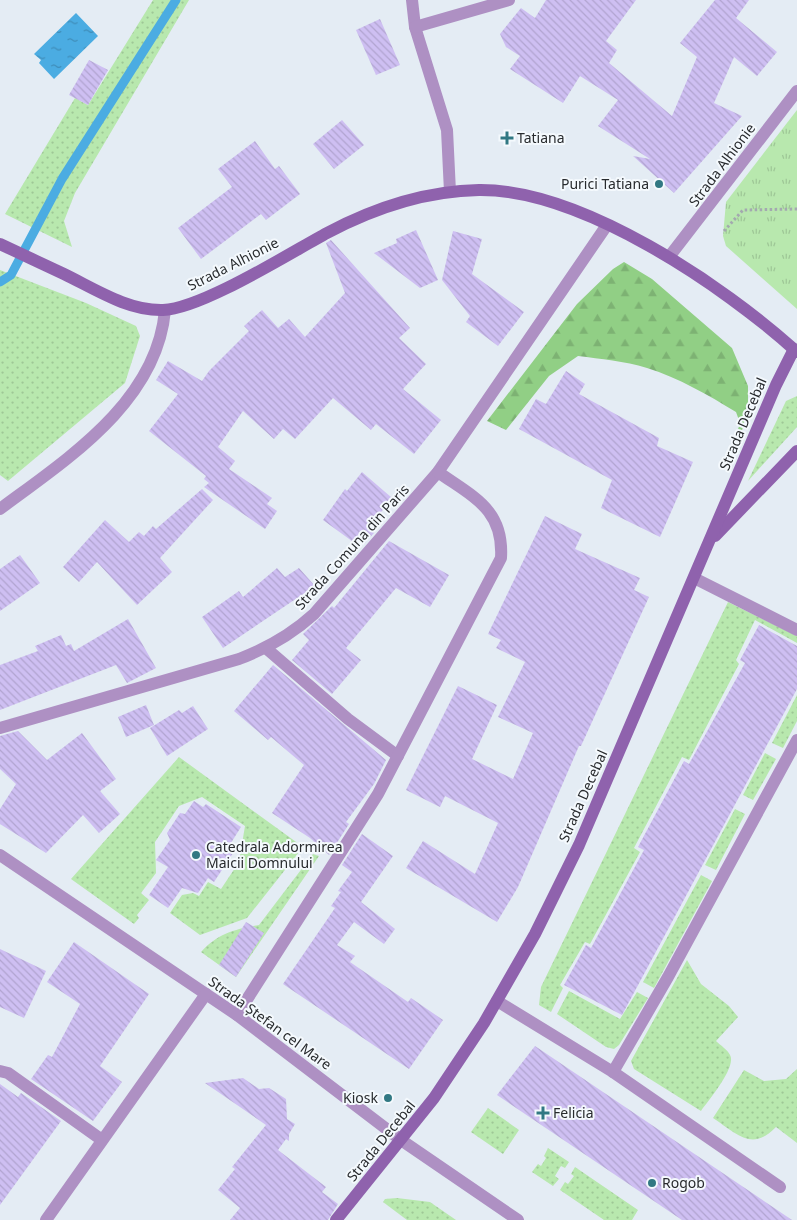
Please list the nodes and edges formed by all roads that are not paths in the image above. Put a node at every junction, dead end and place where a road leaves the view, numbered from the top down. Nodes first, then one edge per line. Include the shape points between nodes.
1 (412, 0) edge
2 (509, 0) edge
3 (415, 27) junction
4 (797, 91) edge
5 (450, 192) junction
6 (607, 225) junction
7 (3, 246) edge
8 (668, 257) junction
9 (166, 310) junction
10 (795, 350) edge
11 (797, 451) edge
12 (438, 472) junction
13 (0, 508) edge
14 (710, 542) junction
15 (694, 578) junction
16 (797, 630) edge
17 (266, 649) junction
18 (0, 728) edge
19 (797, 740) edge
20 (398, 756) junction
21 (0, 855) edge
22 (206, 994) junction
23 (497, 1001) junction
24 (237, 1015) junction
25 (0, 1071) edge
26 (613, 1072) junction
27 (102, 1140) junction
28 (401, 1140) junction
29 (780, 1187) dead end
30 (46, 1220) edge
31 (336, 1220) edge
32 (518, 1220) edge

1 - 3 street
2 - 3 street
3 - 5 street via 447,130
4 - 8 street, Strada Alhionie
5 - 6 main road, Strada Alhionie via 480,190 518,194
5 - 9 main road, Strada Alhionie via 401,201 348,222 213,294
6 - 8 main road, Strada Alhionie
6 - 12 street, Strada Comuna din Paris
7 - 9 main road via 115,299 148,310
8 - 10 main road, Strada Alhionie via 702,276
9 - 13 street via 157,346 134,393 104,425
10 - 14 main road, Strada Decebal via 776,385
11 - 14 main road
12 - 17 street, Strada Comuna din Paris via 314,614
12 - 20 street via 480,501 498,524 502,539 501,558
14 - 15 main road, Strada Decebal
15 - 16 street
15 - 23 main road, Strada Decebal via 579,846
17 - 18 street, Strada Comuna din Paris via 205,670
17 - 20 street
19 - 26 street
20 - 24 street via 378,794
21 - 22 street, Strada Ștefan cel Mare
22 - 24 street, Strada Ștefan cel Mare
22 - 27 street
23 - 26 street
23 - 28 main road, Strada Decebal via 444,1083
24 - 28 street, Strada Ștefan cel Mare
25 - 27 street via 8,1073
26 - 29 street
27 - 30 street
28 - 31 main road, Strada Decebal
28 - 32 street, Strada Ștefan cel Mare

